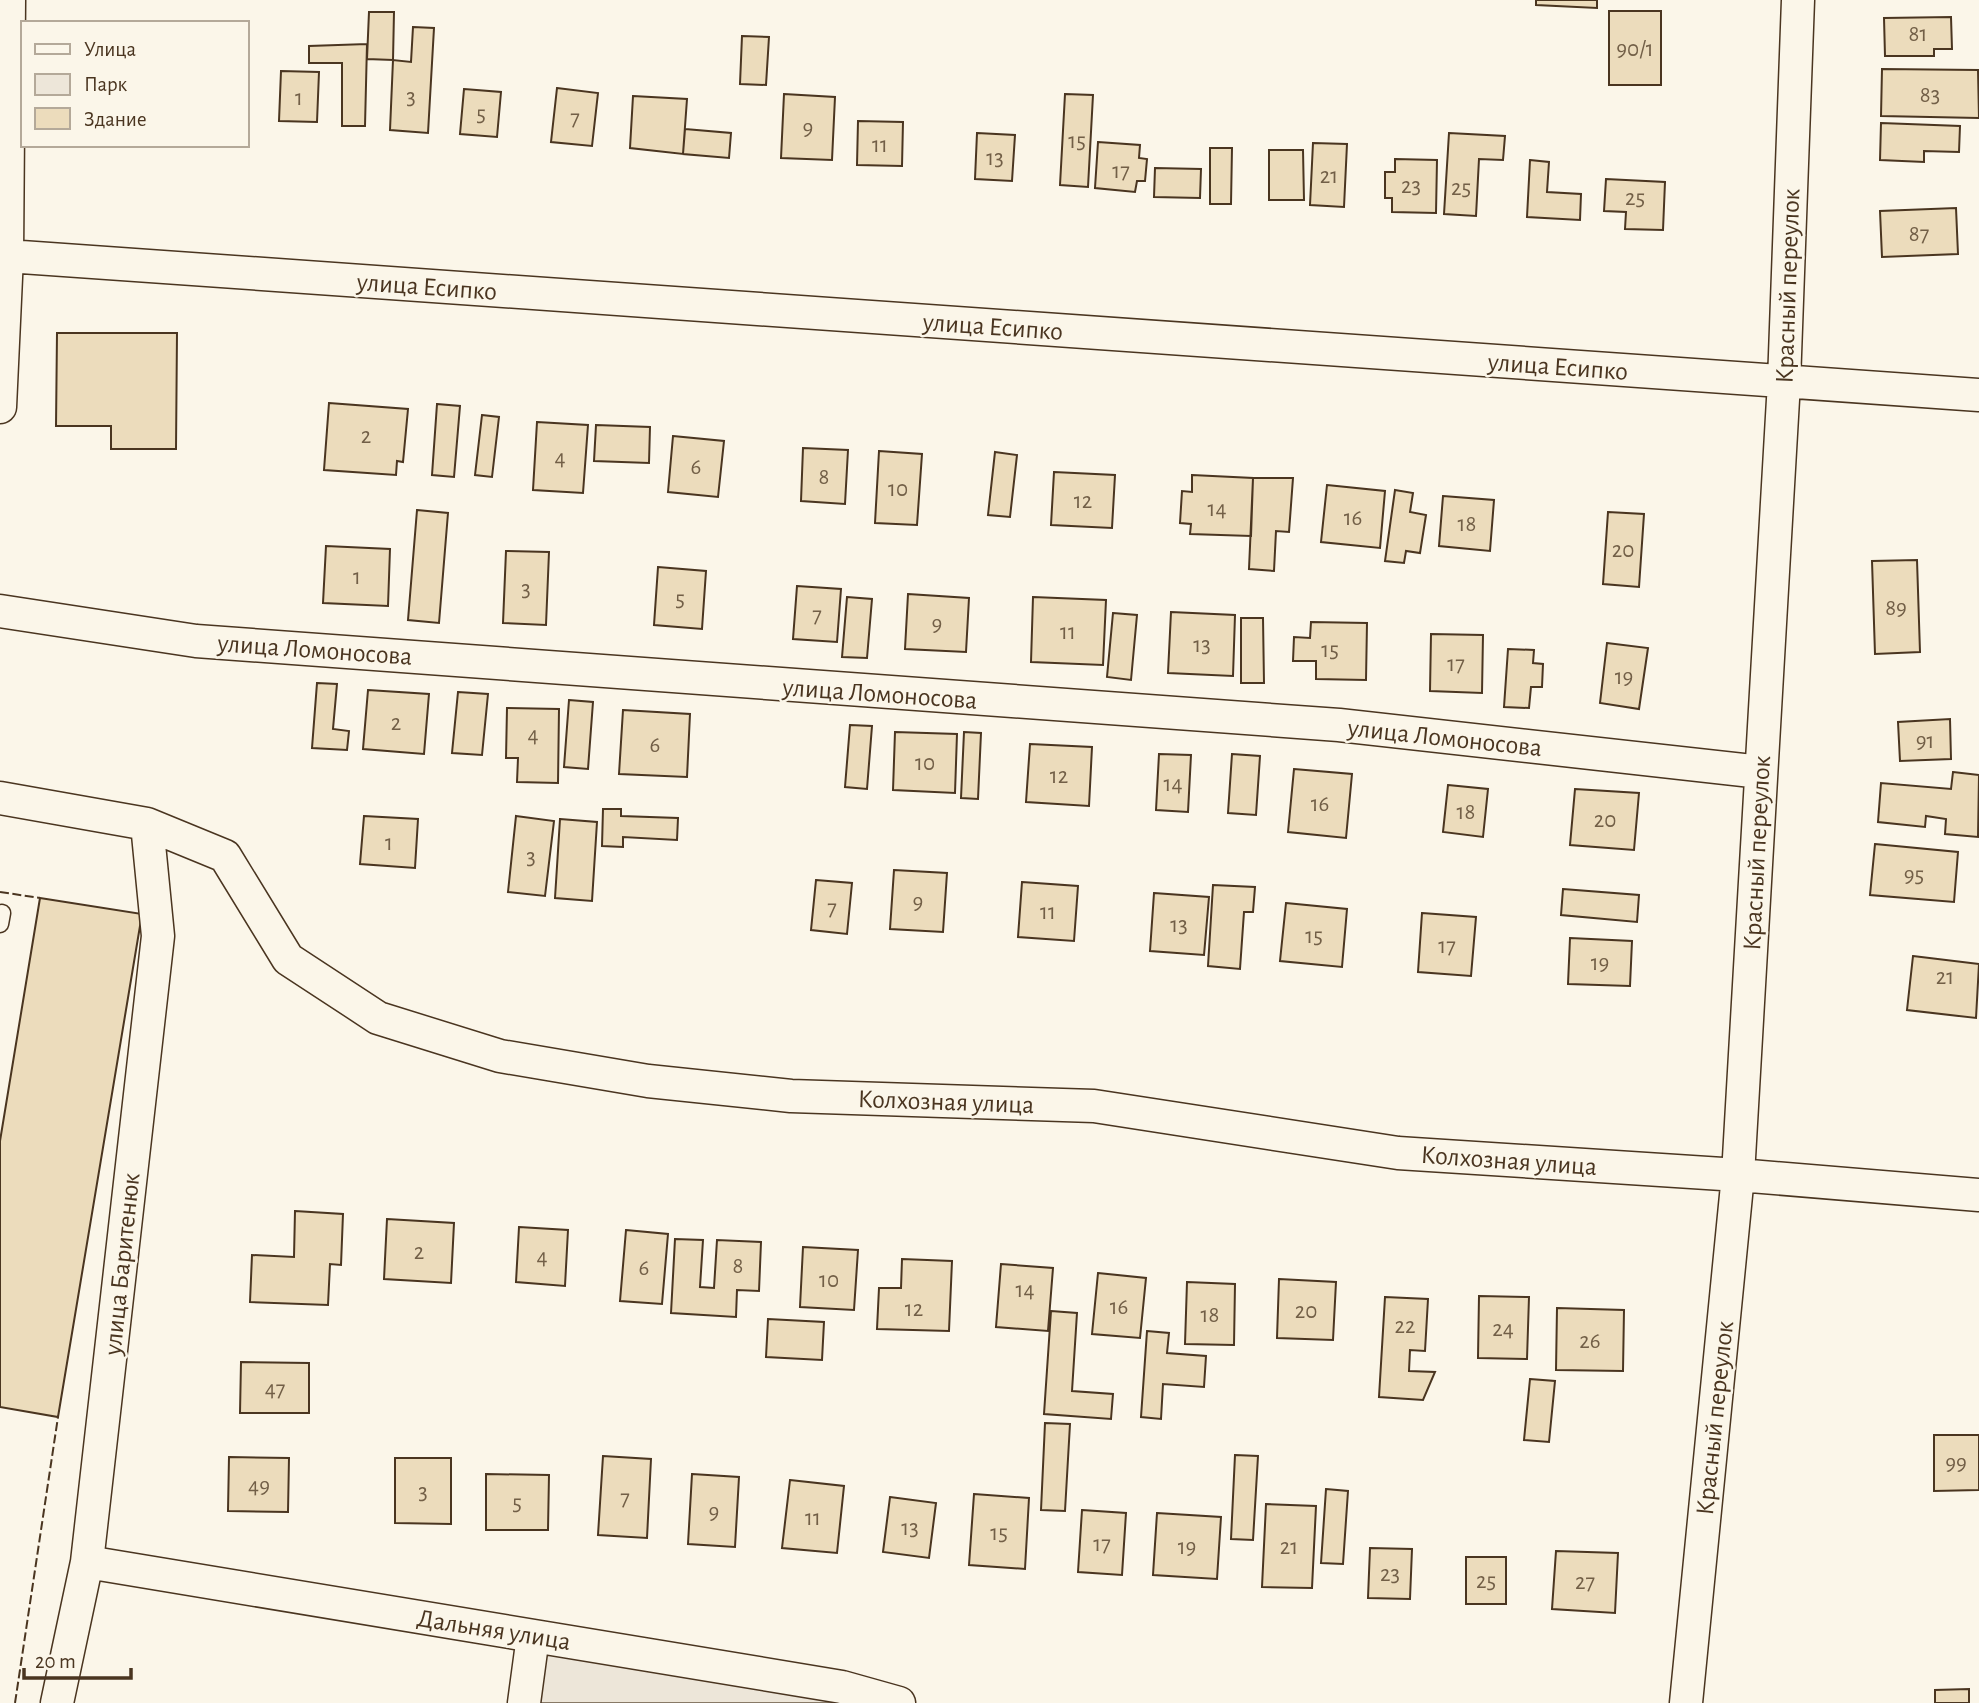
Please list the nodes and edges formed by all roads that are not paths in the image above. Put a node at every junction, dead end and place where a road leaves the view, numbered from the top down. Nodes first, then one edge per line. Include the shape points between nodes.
1 (9, 0) edge
2 (1798, 0) edge
3 (7, 256) junction
4 (1784, 382) junction
5 (1979, 395) edge
6 (0, 407) edge
7 (0, 611) edge
8 (1761, 772) junction
9 (0, 797) edge
10 (147, 824) junction
11 (1738, 1175) junction
12 (1979, 1195) edge
13 (87, 1562) junction
14 (533, 1636) junction
15 (58, 1703) edge
16 (524, 1703) edge
17 (899, 1703) edge
18 (1686, 1703) edge

1 - 3 street
2 - 4 street, Красный переулок
3 - 4 street, улица Есипко
3 - 6 street
4 - 5 street, улица Есипко
4 - 8 street, Красный переулок
7 - 8 street, улица Ломоносова via 196,641 1339,725
8 - 11 street, Красный переулок
9 - 10 street, Колхозная улица
10 - 11 street, Колхозная улица via 225,856 288,958 378,1018 500,1056 648,1081 791,1096 1094,1106 1398,1153
10 - 13 street, улица Баритенюк via 159,936
11 - 12 street, Колхозная улица
11 - 18 street, Красный переулок
13 - 14 street, Дальняя улица
13 - 15 street, улица Баритенюк
14 - 16 street
14 - 17 street, Дальняя улица via 842,1687

